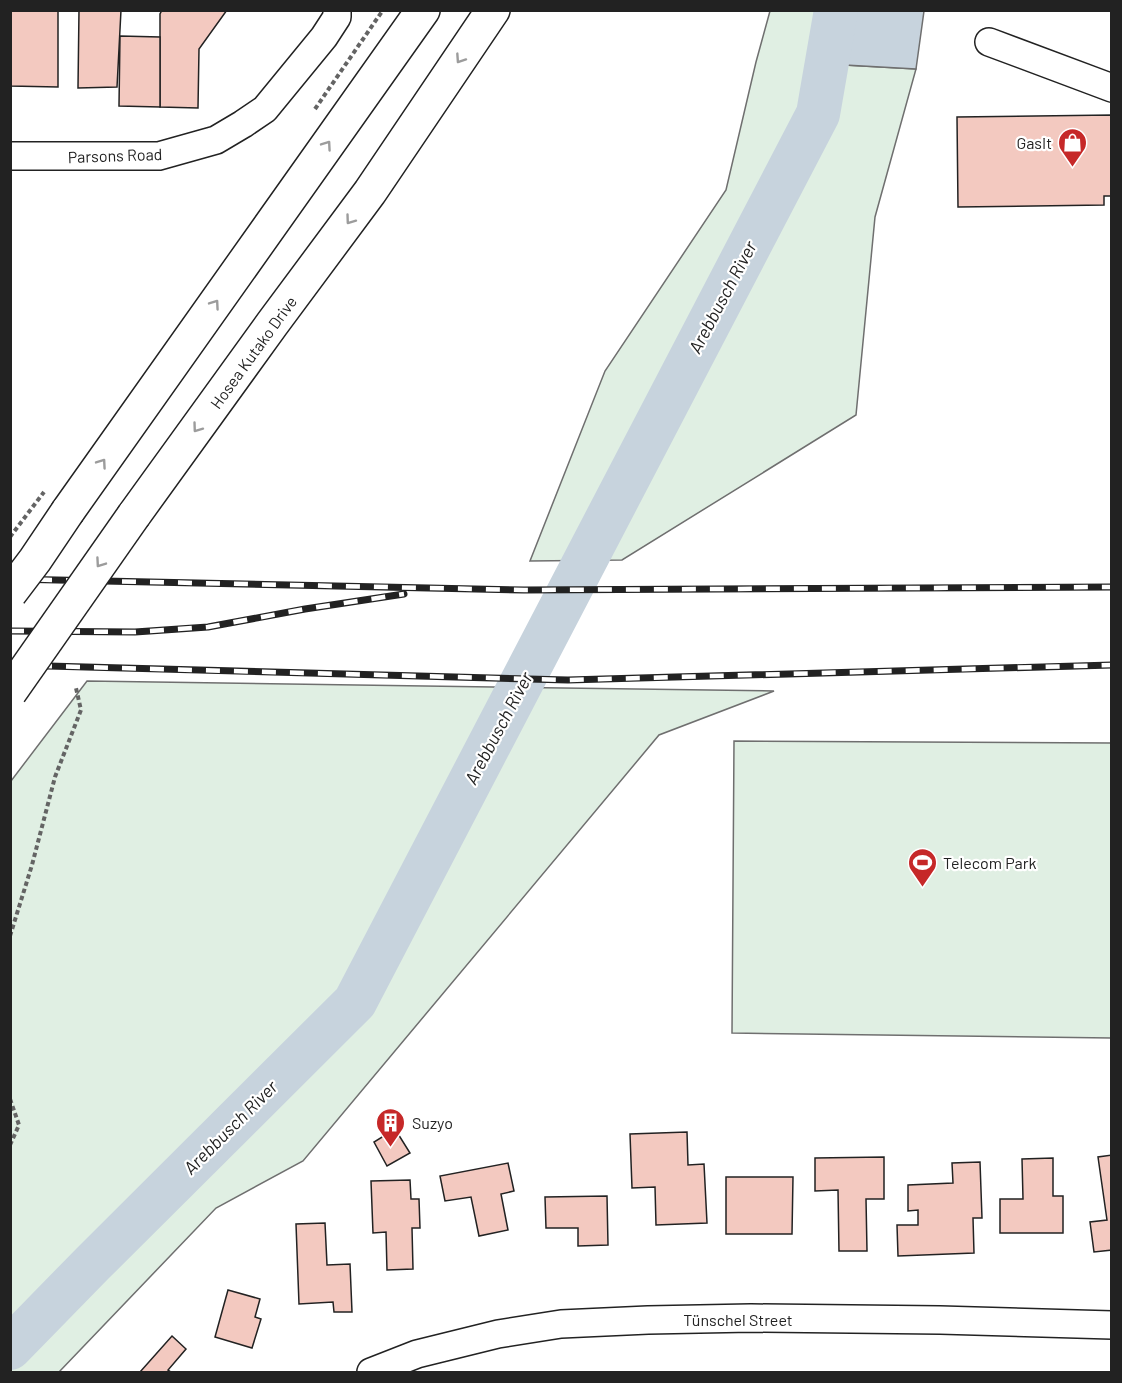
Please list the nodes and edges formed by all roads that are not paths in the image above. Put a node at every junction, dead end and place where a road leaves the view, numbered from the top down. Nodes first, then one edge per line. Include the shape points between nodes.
1 (337, 10) edge
2 (423, 10) edge
3 (493, 10) edge
4 (989, 42) dead end
5 (1112, 88) edge
6 (10, 156) edge
7 (10, 593) edge
8 (10, 692) edge
9 (1112, 1325) edge
10 (371, 1372) edge

1 - 6 street, Parsons Road via 337,17 324,37 264,109 216,140 159,156
7 -> 2 main road, bridge
3 -> 8 main road, Hosea Kutako Drive, bridge via 370,192
4 - 5 street
9 - 10 street, Tünschel Street via 751,1318 561,1324 498,1334 417,1354

